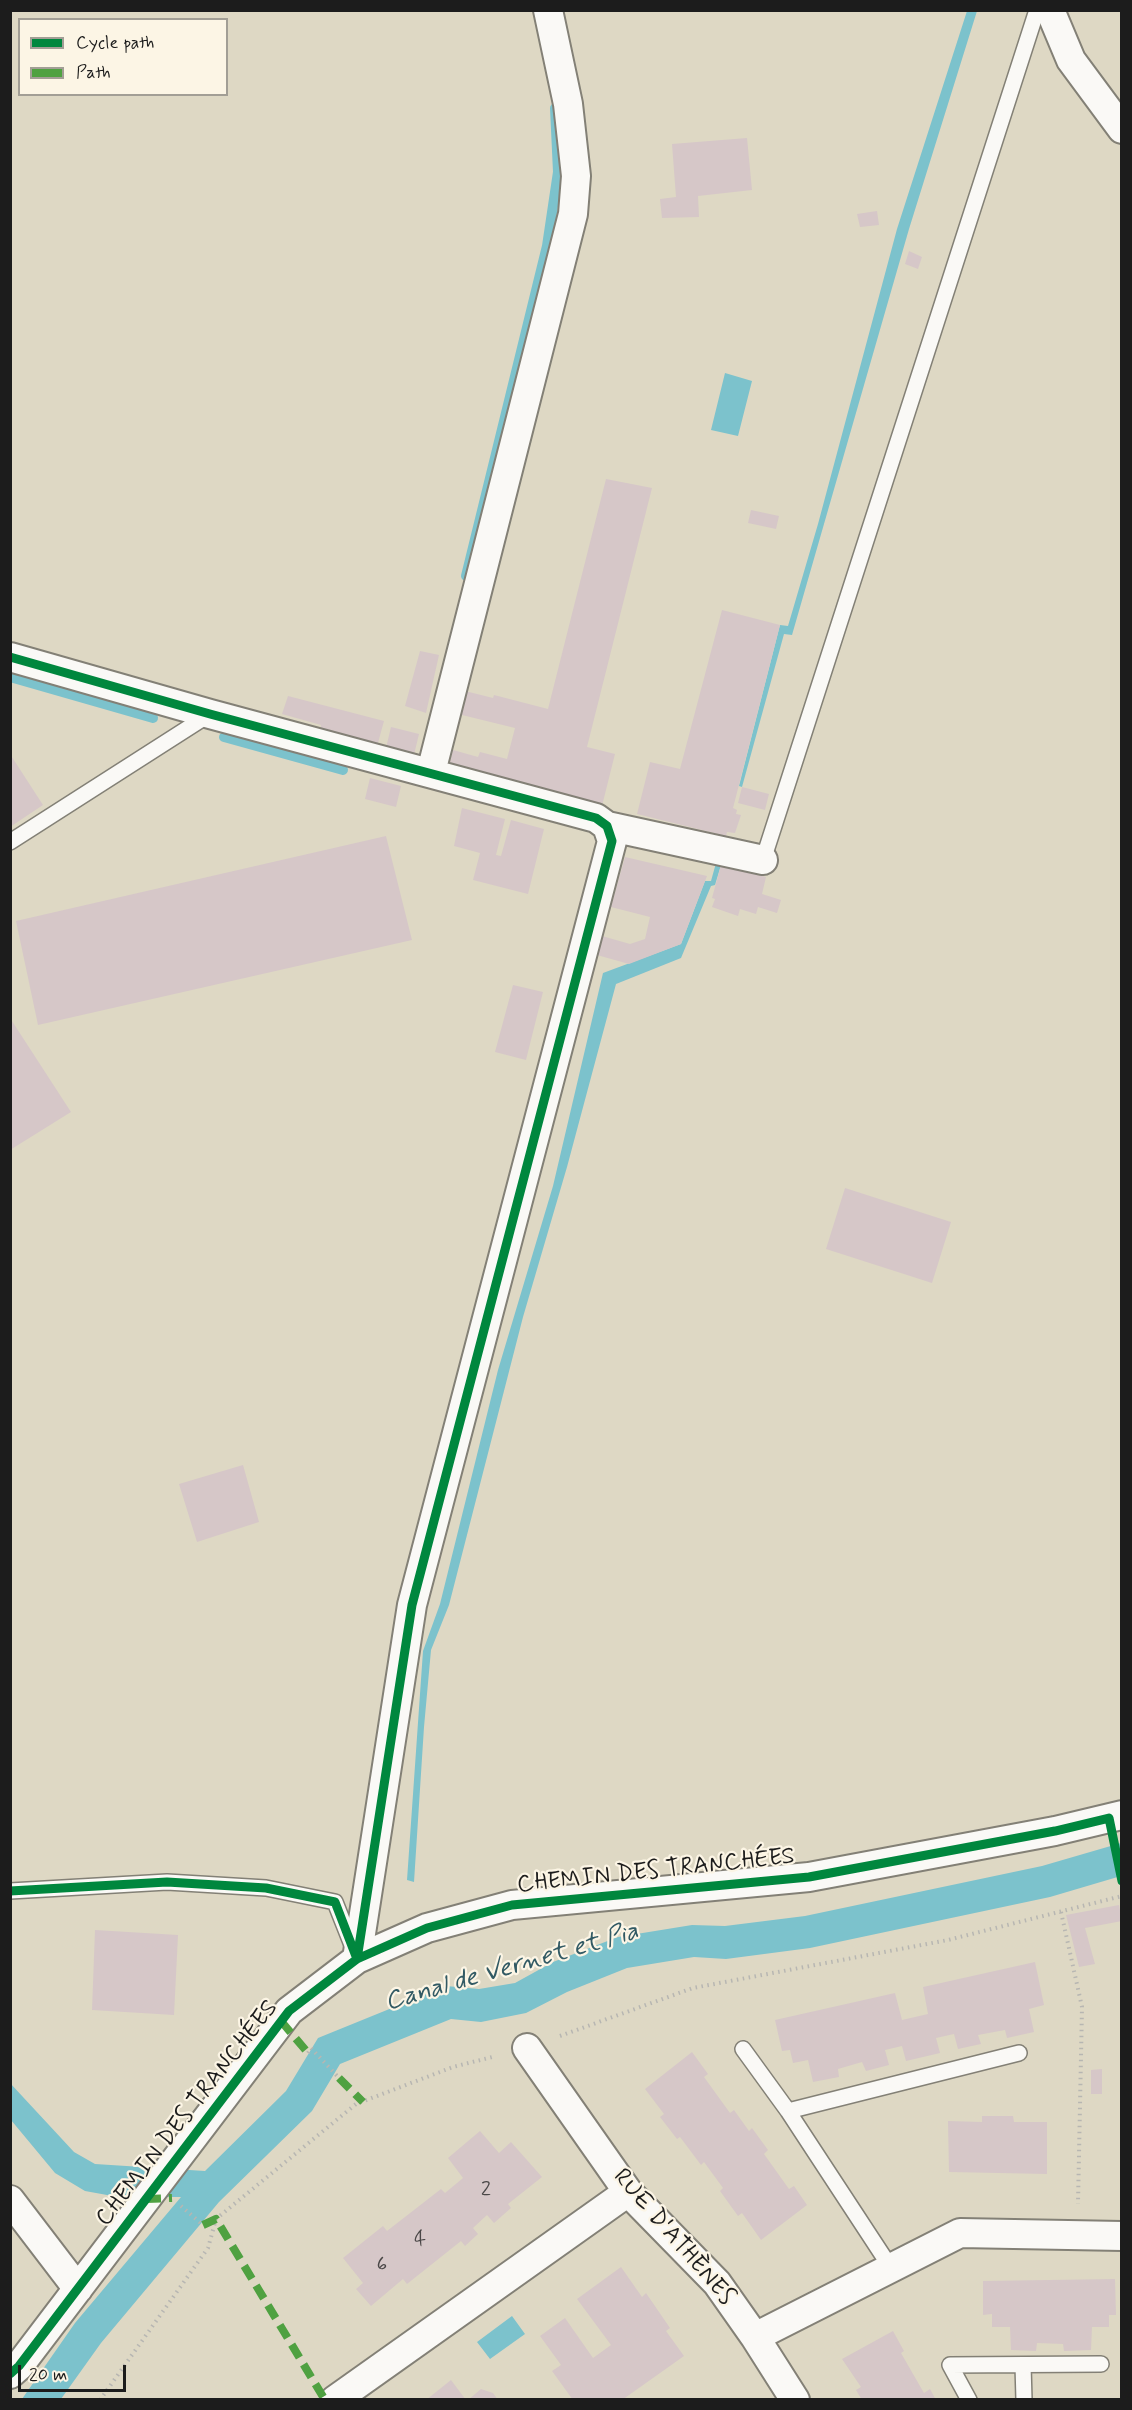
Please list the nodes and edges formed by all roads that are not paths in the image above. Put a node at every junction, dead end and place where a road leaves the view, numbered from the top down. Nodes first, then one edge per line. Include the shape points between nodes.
1 (548, 10) edge
2 (1037, 10) edge
3 (1050, 10) edge
4 (1122, 129) edge
5 (10, 657) edge
6 (210, 714) junction
7 (431, 772) junction
8 (607, 826) junction
9 (10, 842) edge
10 (763, 860) joint
11 (1117, 1826) edge
12 (10, 1891) edge
13 (357, 1959) junction
14 (527, 2048) road end
15 (743, 2049) dead end
16 (1019, 2053) dead end
17 (788, 2111) junction
18 (628, 2192) junction
19 (10, 2200) edge
20 (1122, 2236) edge
21 (891, 2268) junction
22 (78, 2289) junction
23 (755, 2337) junction
24 (1101, 2364) dead end
25 (1023, 2365) junction
26 (10, 2374) edge
27 (335, 2400) edge
28 (795, 2400) edge
29 (969, 2400) edge
30 (1024, 2400) edge

1 - 7 street via 568,104 576,176 573,214
2 - 10 lane
3 - 4 street via 1071,60
5 - 6 street
6 - 7 street
6 - 9 lane
7 - 8 street via 596,818
8 - 10 street
8 - 13 street via 612,840 412,1605
11 - 13 street, CHEMIN DES TRANCHÉES via 1055,1831 809,1877 512,1905 427,1928
12 - 13 lane via 167,1882 266,1888 335,1902
13 - 22 street, CHEMIN DES TRANCHÉES via 289,2011
14 - 18 street, RUE D'ATHÈNES
15 - 17 lane
16 - 17 lane
17 - 21 lane
18 - 23 street, RUE D'ATHÈNES via 717,2283
18 - 27 street
19 - 22 street
20 - 21 street via 960,2233
21 - 23 street
22 - 26 street, CHEMIN DES TRANCHÉES
23 - 28 street, RUE D'ATHÈNES
24 - 25 lane
25 - 29 lane via 950,2365
25 - 30 lane

